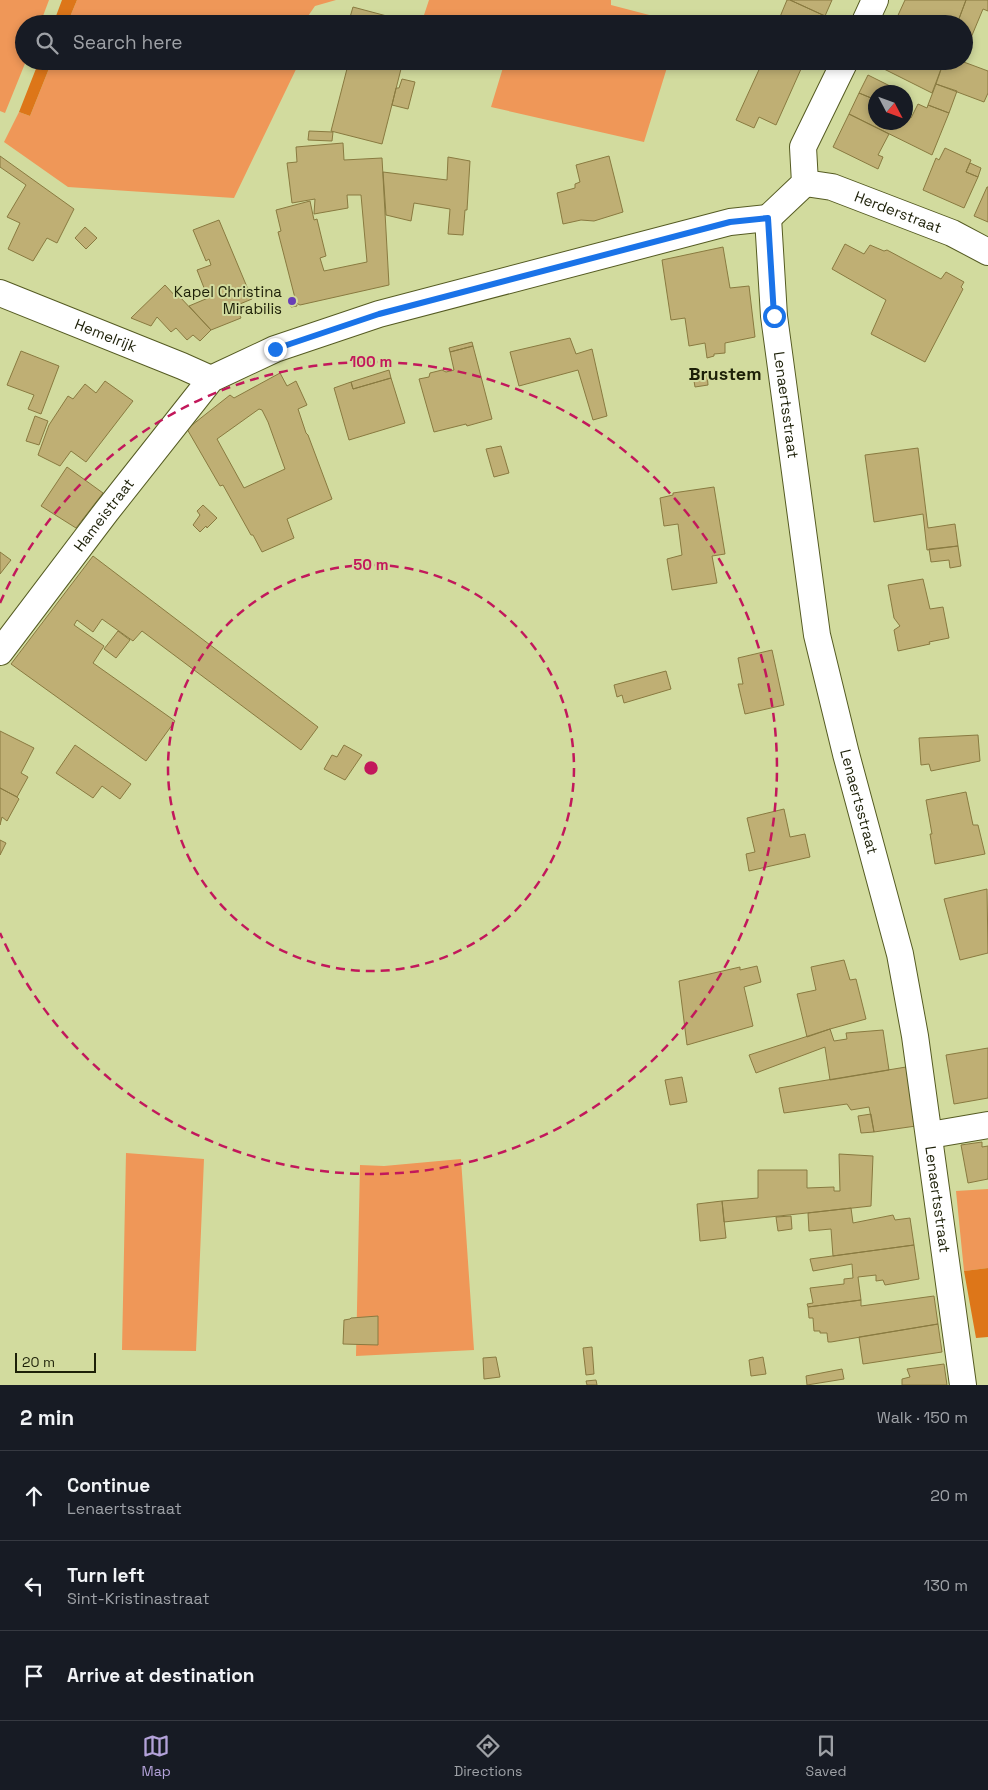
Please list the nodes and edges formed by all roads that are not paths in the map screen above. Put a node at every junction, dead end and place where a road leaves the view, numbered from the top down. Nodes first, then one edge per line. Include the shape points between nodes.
1 (875, 0) edge
2 (868, 15) edge
3 (841, 70) edge
4 (804, 183) junction
5 (768, 218) junction
6 (988, 252) edge
7 (0, 293) edge
8 (211, 379) junction
9 (0, 652) edge
10 (988, 1125) edge
11 (930, 1135) junction
12 (963, 1385) edge

1 - 2 street
3 - 4 street via 803,147
4 - 5 street
4 - 6 street, Herderstraat via 832,187 952,233
5 - 8 street via 730,222 379,314 275,349
5 - 11 street, Lenaertsstraat via 774,316 817,635 900,954
7 - 8 street, Hemelrijk
8 - 9 street, Hameistraat
10 - 11 street
11 - 12 street, Lenaertsstraat

